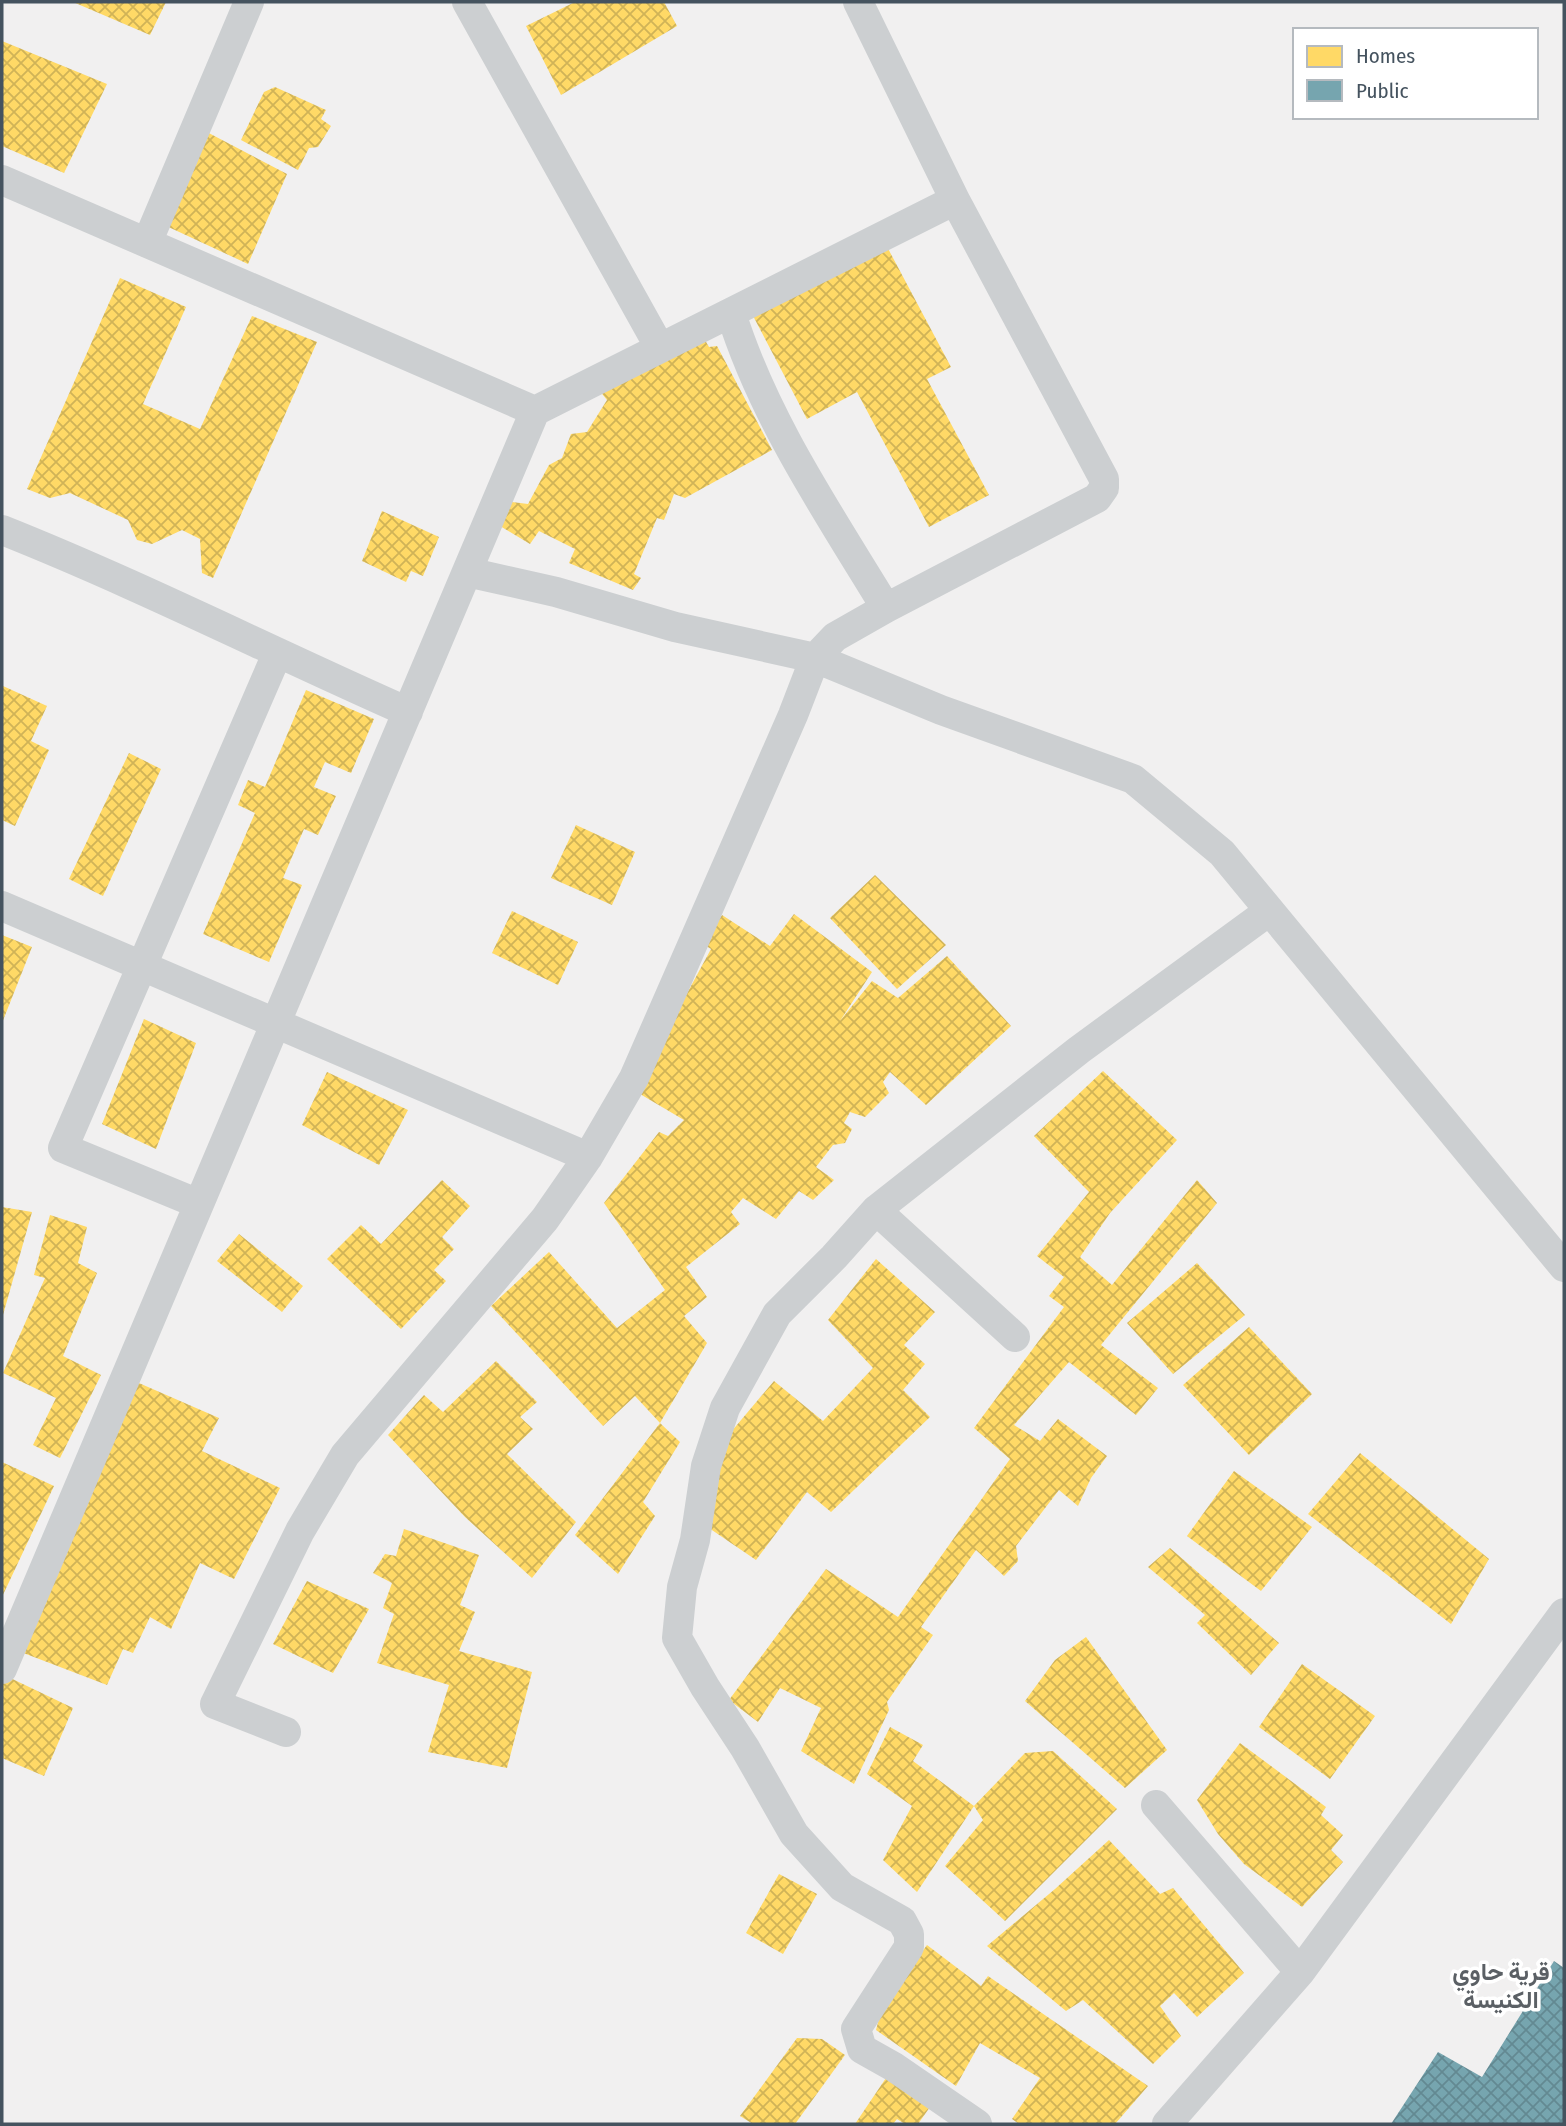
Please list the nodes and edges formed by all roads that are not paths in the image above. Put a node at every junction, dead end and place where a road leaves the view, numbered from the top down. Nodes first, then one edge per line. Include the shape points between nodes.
1 (248, 2) edge
2 (467, 2) edge
3 (858, 2) edge
4 (2, 180) edge
5 (955, 200) junction
6 (147, 243) junction
7 (731, 313) junction
8 (660, 348) junction
9 (535, 411) junction
10 (2, 530) edge
11 (467, 572) junction
12 (886, 608) junction
13 (276, 654) junction
14 (815, 658) junction
15 (408, 712) junction
16 (2, 906) edge
17 (1269, 911) junction
18 (142, 966) junction
19 (275, 1023) junction
20 (588, 1157) junction
21 (199, 1204) junction
22 (876, 1210) junction
23 (1564, 1267) edge
24 (1015, 1337) dead end
25 (1564, 1613) edge
26 (2, 1669) edge
27 (286, 1732) dead end
28 (1156, 1805) dead end
29 (1300, 1972) junction
30 (977, 2124) edge
31 (1167, 2124) edge

1 - 6 street
2 - 8 street
3 - 5 street
4 - 6 street
5 - 7 street
5 - 12 street via 1104,479 1104,488 1097,498
6 - 9 street
7 - 8 street
7 - 12 street via 744,355 794,454
8 - 9 street
9 - 11 street
10 - 13 street via 142,588
11 - 14 street
11 - 15 street
12 - 14 street via 835,637
13 - 15 street
13 - 18 street
14 - 17 street via 941,710 1133,779 1222,853
14 - 20 street via 634,1078
15 - 19 street
16 - 18 street
17 - 22 street via 1079,1050
17 - 23 street
18 - 19 street
18 - 21 street via 63,1148
19 - 20 street
19 - 21 street
20 - 27 street via 545,1219 345,1455 300,1531 215,1704
21 - 26 street
22 - 24 street
22 - 30 street via 777,1314 725,1408 706,1466 695,1541 682,1587 677,1638 794,1835 842,1887 902,1921 909,1934 909,1947 856,2029 862,2049
25 - 29 street
28 - 29 street
29 - 31 street

